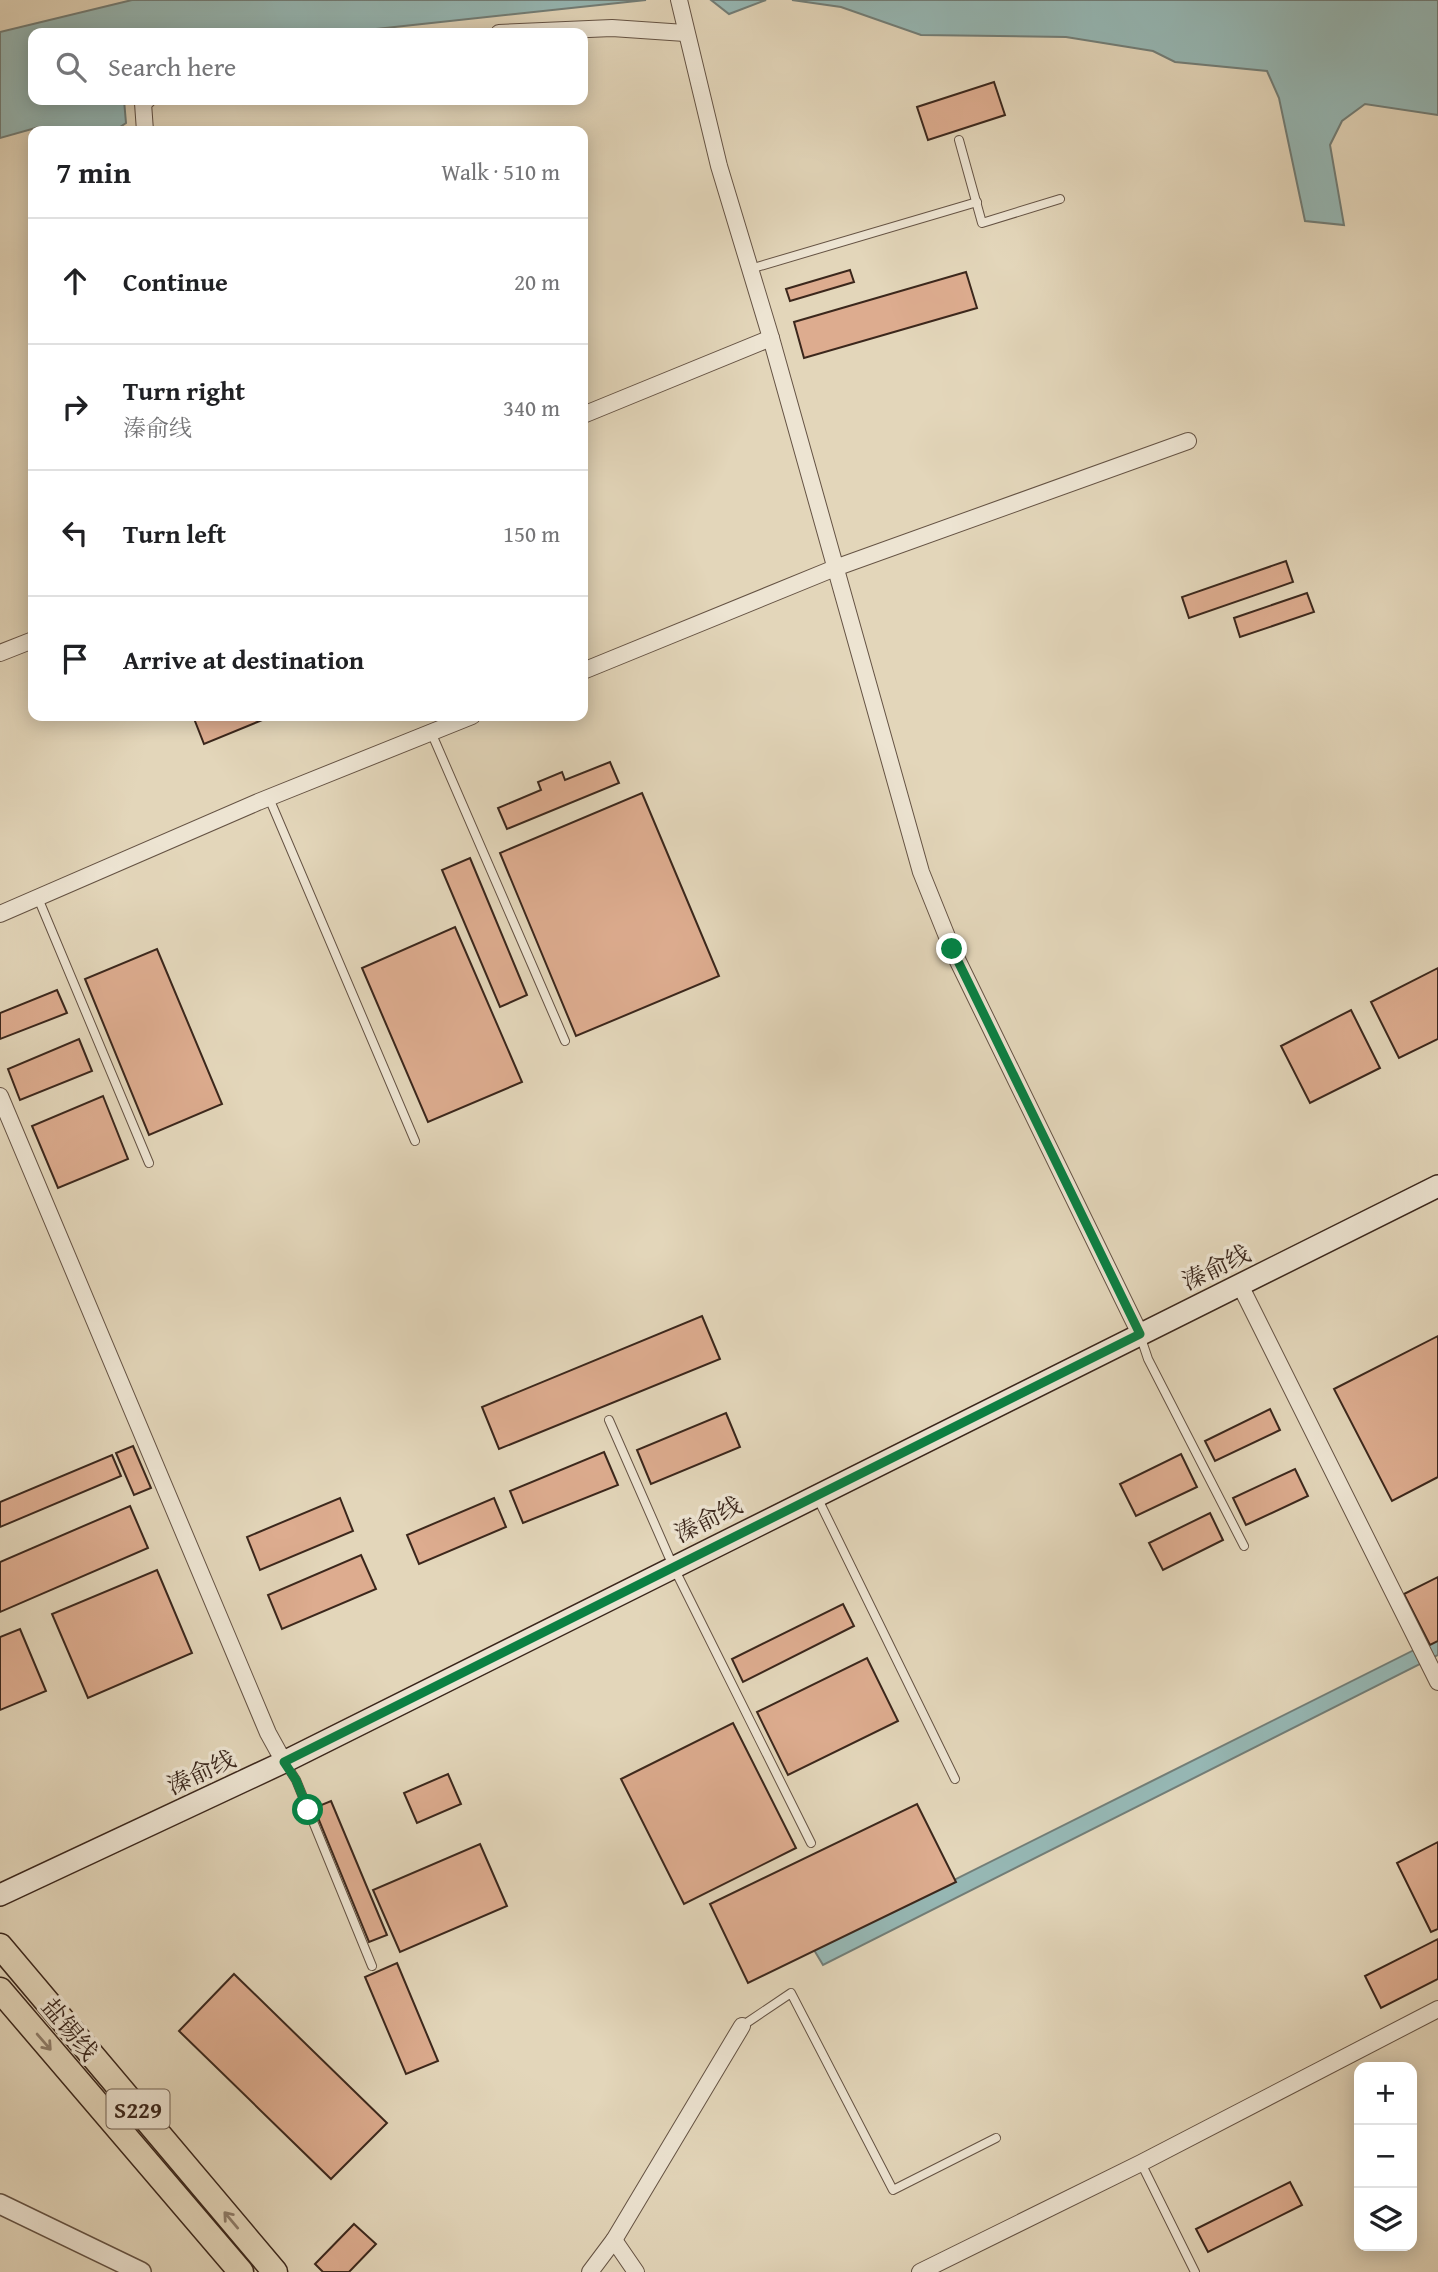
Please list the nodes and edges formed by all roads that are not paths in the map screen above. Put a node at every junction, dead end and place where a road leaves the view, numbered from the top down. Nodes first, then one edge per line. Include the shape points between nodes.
1 (679, 0) edge
2 (588, 29) edge
3 (685, 33) junction
4 (143, 105) edge
5 (145, 126) edge
6 (959, 140) dead end
7 (1060, 200) dead end
8 (977, 202) junction
9 (750, 269) junction
10 (771, 338) junction
11 (588, 413) edge
12 (1188, 441) dead end
13 (835, 568) junction
14 (28, 642) edge
15 (0, 653) edge
16 (588, 669) edge
17 (460, 721) edge
18 (432, 732) junction
19 (270, 798) junction
20 (38, 898) junction
21 (0, 914) edge
22 (565, 1041) dead end
23 (0, 1097) edge
24 (415, 1141) dead end
25 (149, 1163) dead end
26 (1438, 1186) edge
27 (1240, 1285) junction
28 (1140, 1334) junction
29 (609, 1420) dead end
30 (816, 1494) junction
31 (1244, 1546) dead end
32 (673, 1566) junction
33 (1438, 1682) edge
34 (284, 1762) junction
35 (955, 1779) dead end
36 (811, 1843) dead end
37 (0, 1895) edge
38 (0, 1946) edge
39 (372, 1966) dead end
40 (0, 1990) edge
41 (1438, 2009) edge
42 (742, 2026) joint
43 (996, 2138) dead end
44 (1141, 2163) junction
45 (0, 2204) edge
46 (614, 2240) junction
47 (141, 2272) edge
48 (241, 2272) edge
49 (275, 2272) edge
50 (590, 2272) edge
51 (636, 2272) edge
52 (920, 2272) edge
53 (1195, 2272) edge

1 - 3 street
2 - 3 street
3 - 9 street
4 - 5 street
6 - 8 lane
7 - 8 lane via 982,223
8 - 9 lane
9 - 10 street
10 - 11 street
10 - 13 street
12 - 13 street
13 - 16 street
13 - 28 street via 920,872 952,949
14 - 15 street
17 - 18 street
18 - 19 street
18 - 22 lane
19 - 20 street
19 - 24 lane
20 - 21 street
20 - 25 lane
23 - 34 street
26 - 27 main road, 溱俞线
27 - 28 main road, 溱俞线
27 - 33 street
28 - 30 main road, 溱俞线
28 - 31 lane via 1148,1359
29 - 32 lane
30 - 32 main road, 溱俞线
30 - 35 lane
32 - 34 main road, 溱俞线
32 - 36 lane
34 - 37 main road, 溱俞线
34 - 39 lane via 296,1780
49 -> 38 main road, 盐锡线 / S229
40 -> 48 main road, 盐锡线 / S229
41 - 44 street
42 - 43 lane via 791,1993 893,2190
42 - 46 street
44 - 52 street
44 - 53 lane
45 - 47 street
46 - 50 street
46 - 51 street

